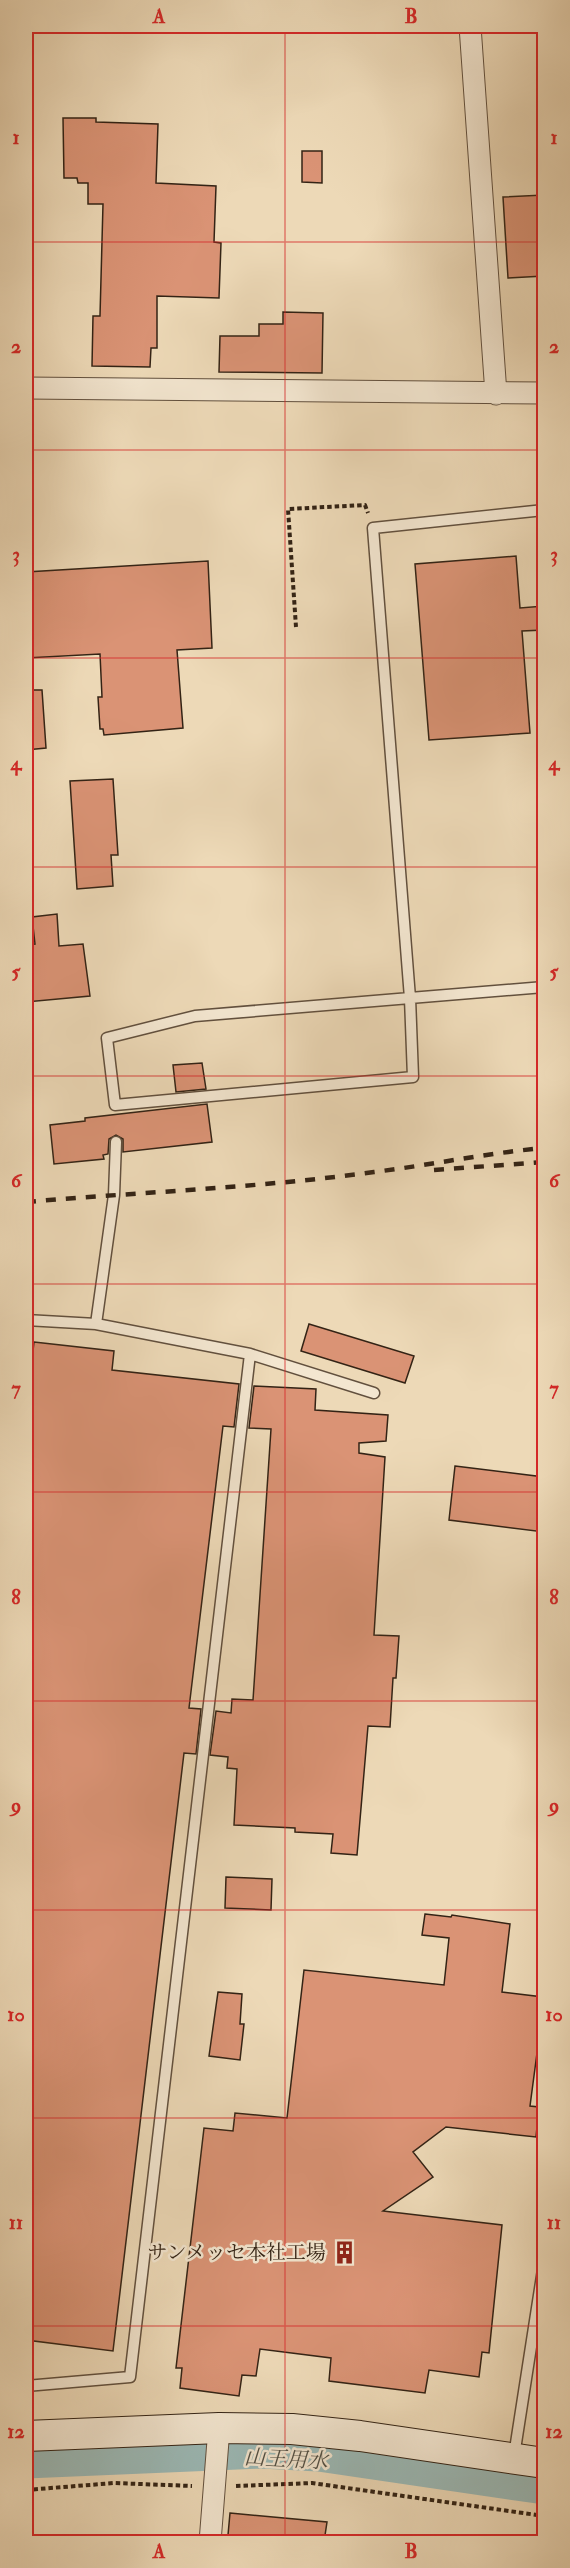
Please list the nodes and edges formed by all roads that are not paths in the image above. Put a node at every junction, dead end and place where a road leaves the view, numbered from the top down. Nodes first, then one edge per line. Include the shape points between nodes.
1 (470, 26) edge
2 (26, 388) edge
3 (544, 393) edge
4 (496, 394) junction
5 (544, 510) edge
6 (544, 987) edge
7 (410, 998) junction
8 (116, 1142) dead end
9 (26, 1320) edge
10 (96, 1324) junction
11 (250, 1354) junction
12 (374, 1393) dead end
13 (544, 2263) edge
14 (26, 2386) edge
15 (219, 2434) junction
16 (26, 2436) edge
17 (513, 2459) junction
18 (544, 2463) edge
19 (210, 2542) edge

1 - 4 street
2 - 4 street
3 - 4 street
5 - 7 lane via 374,528
6 - 7 lane
7 - 7 lane via 195,1016 107,1038 115,1110 413,1077
8 - 10 lane via 114,1195
9 - 10 lane
10 - 11 lane
11 - 12 lane
11 - 14 lane via 130,2377
13 - 17 lane
15 - 16 street
15 - 17 street via 304,2430
15 - 19 street
17 - 18 street

